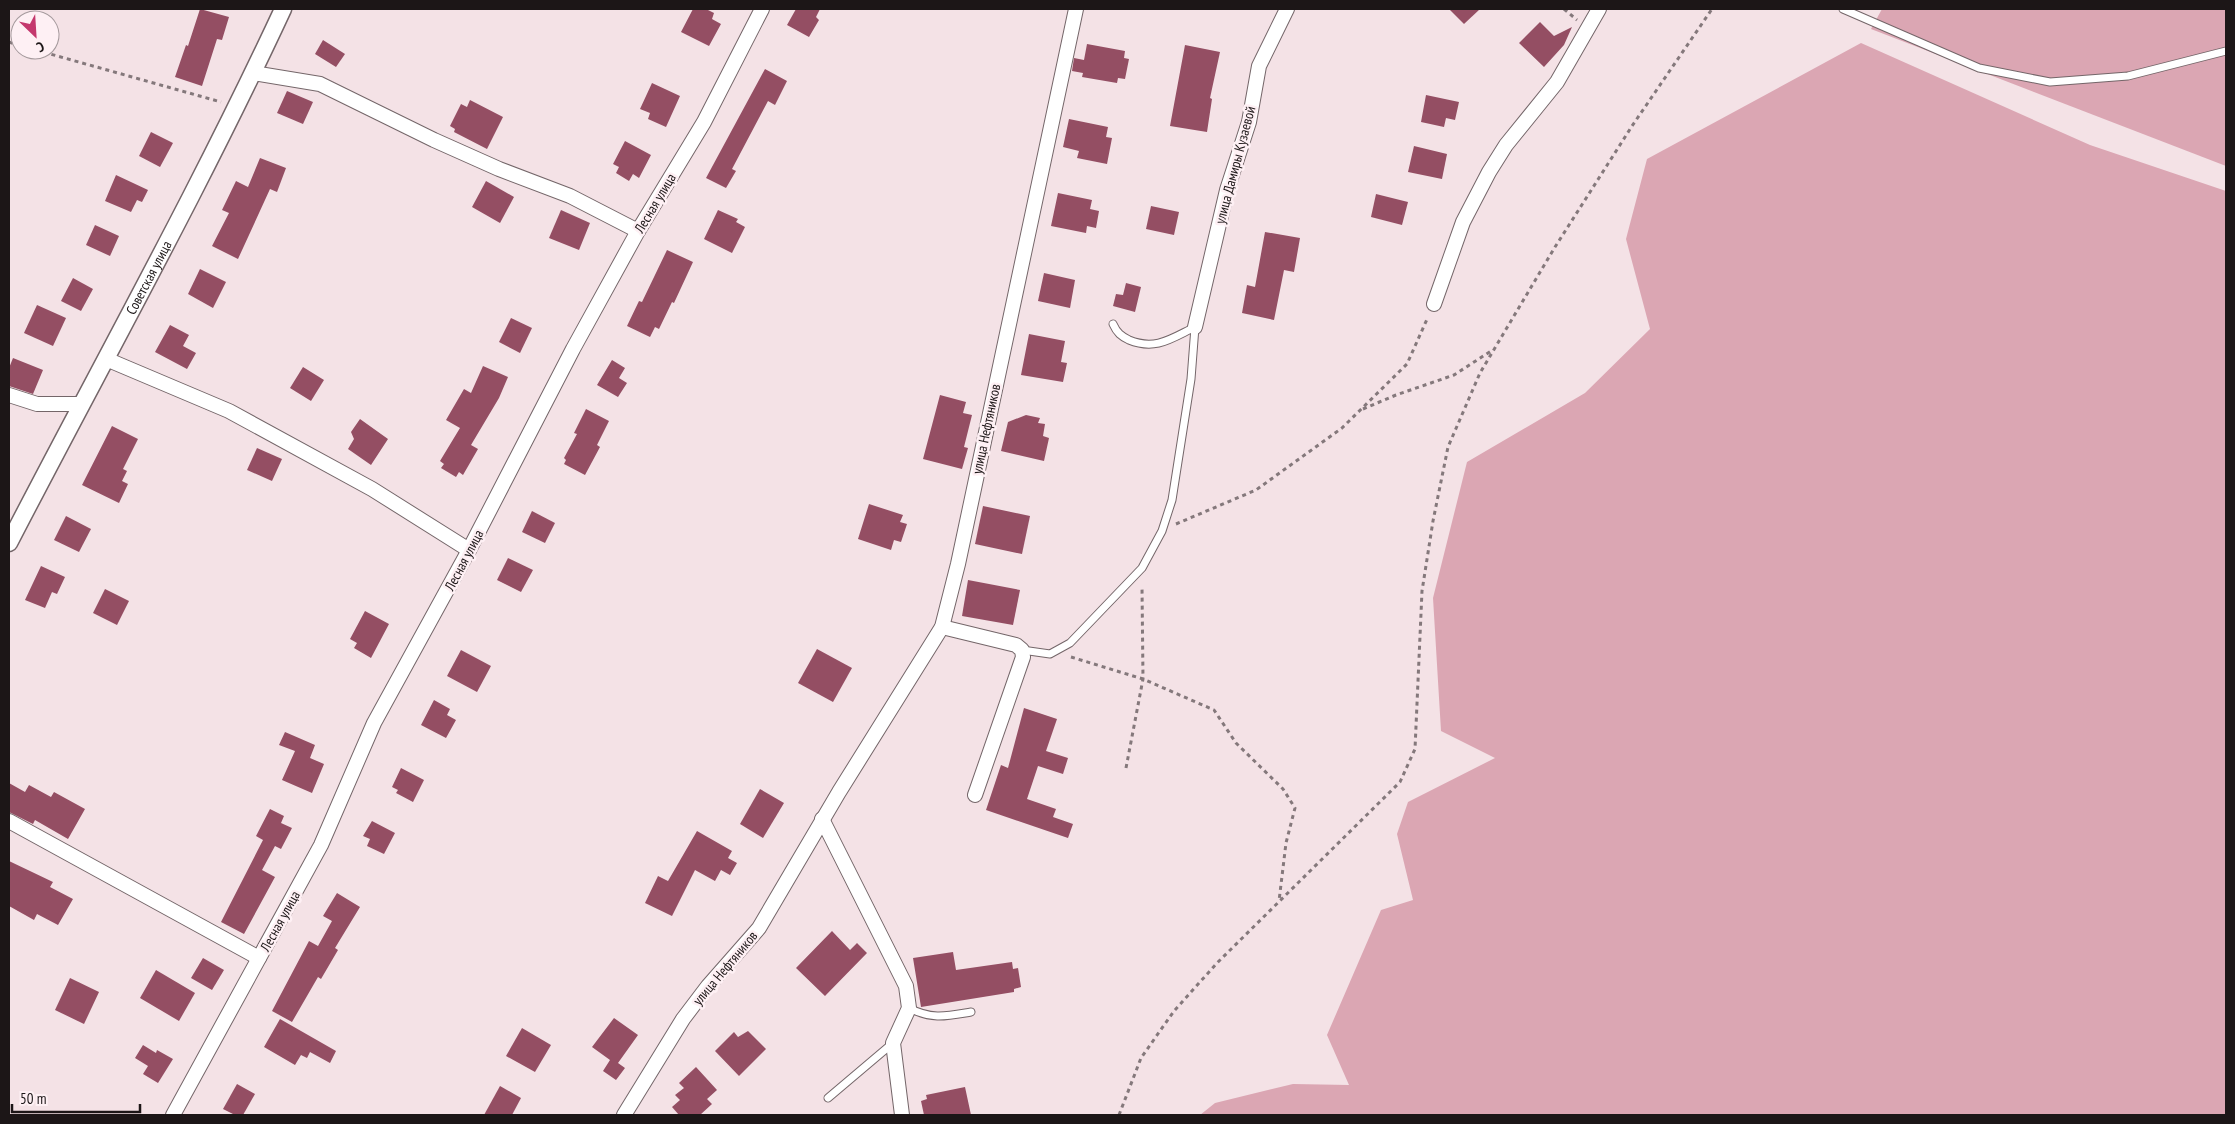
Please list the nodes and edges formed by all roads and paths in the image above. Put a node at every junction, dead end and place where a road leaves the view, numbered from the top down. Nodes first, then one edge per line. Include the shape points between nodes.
1 (283, 9) edge
2 (762, 9) edge
3 (1076, 9) edge
4 (1287, 9) edge
5 (1599, 9) edge
6 (1712, 9) edge
7 (1843, 9) edge
8 (2226, 51) edge
9 (60, 57) edge
10 (253, 73) junction
11 (236, 106) junction
12 (638, 231) junction
13 (1434, 304) joint
14 (1114, 324) dead end
15 (1196, 327) junction
16 (1494, 350) junction
17 (106, 359) junction
18 (9, 395) edge
19 (81, 404) junction
20 (1360, 410) junction
21 (1162, 530) junction
22 (9, 543) edge
23 (469, 550) junction
24 (1142, 568) junction
25 (942, 627) junction
26 (1022, 650) junction
27 (1050, 654) junction
28 (1143, 679) junction
29 (1126, 768) dead end
30 (975, 795) dead end
31 (822, 819) junction
32 (9, 821) edge
33 (1279, 902) junction
34 (259, 958) junction
35 (910, 1008) junction
36 (971, 1012) dead end
37 (893, 1043) junction
38 (828, 1098) dead end
39 (173, 1115) edge
40 (624, 1115) edge
41 (902, 1115) edge
42 (1119, 1115) edge

1 - 10 street, Советская улица
2 - 12 street, Лесная улица via 704,122
3 - 25 street, улица Нефтяников
4 - 15 street, улица Дамиры Кузаевой via 1259,66 1249,122 1227,190
5 - 13 street via 1558,82 1506,145 1489,172 1463,222
6 - 16 path via 1632,126
7 - 8 lane via 1979,68 2050,82 2128,76
9 - 11 path
10 - 11 street, Советская улица
10 - 12 street via 320,84 434,140 570,196
11 - 17 street, Советская улица
12 - 23 street, Лесная улица
13 - 20 path via 1407,364
14 - 15 lane via 1122,337 1151,346
15 - 21 lane via 1172,500
16 - 20 path via 1454,375
16 - 33 path via 1480,373 1448,447 1432,521 1422,591 1415,749 1400,782
17 - 19 street, Советская улица
17 - 23 street via 229,411 372,489
18 - 19 street via 37,404
19 - 22 street, Советская улица
20 - 21 path via 1342,428 1256,490
21 - 24 lane
23 - 34 street, Лесная улица via 374,723 321,845
24 - 27 lane via 1070,643
24 - 28 path
25 - 26 street via 1016,645
25 - 31 street, улица Нефтяников
26 - 27 lane
26 - 30 street via 1023,657
27 - 28 path via 1076,657
28 - 29 path
28 - 33 path via 1214,710 1236,743 1283,789 1295,808 1286,843
31 - 35 street via 906,986
31 - 40 street, улица Нефтяников via 759,928 683,1019
32 - 34 street
33 - 42 path via 1174,1011 1140,1058
34 - 39 street, Лесная улица
35 - 36 lane via 923,1015
35 - 37 street
37 - 38 lane
37 - 41 street

